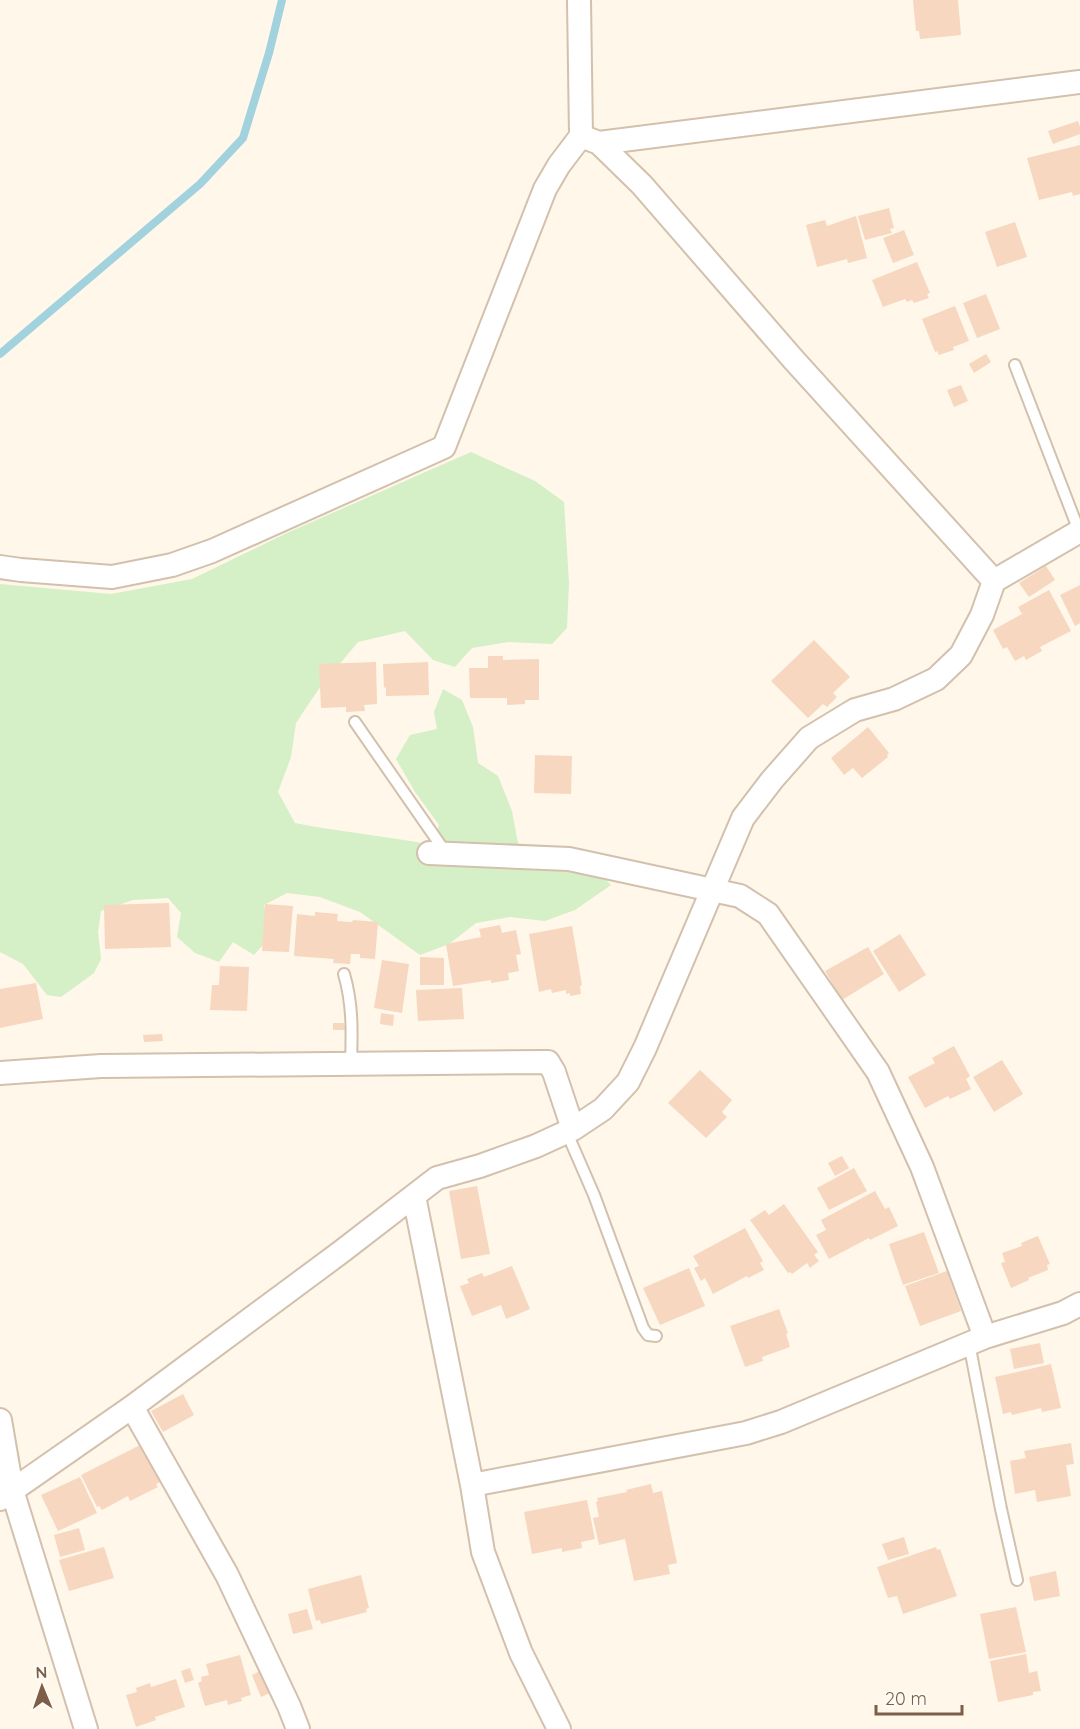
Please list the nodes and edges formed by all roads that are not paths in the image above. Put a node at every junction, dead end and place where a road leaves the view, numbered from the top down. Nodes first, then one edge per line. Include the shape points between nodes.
1 (579, 0) edge
2 (1080, 82) edge
3 (590, 140) junction
4 (1015, 365) dead end
5 (1079, 531) edge
6 (0, 567) edge
7 (994, 581) junction
8 (355, 722) dead end
9 (437, 853) joint
10 (711, 890) junction
11 (344, 974) dead end
12 (351, 1064) junction
13 (0, 1073) edge
14 (570, 1131) junction
15 (414, 1196) junction
16 (1080, 1304) edge
17 (656, 1336) dead end
18 (977, 1340) junction
19 (132, 1407) junction
20 (0, 1420) edge
21 (472, 1485) junction
22 (6, 1494) edge
23 (1017, 1580) dead end
24 (86, 1729) edge
25 (298, 1729) edge
26 (559, 1729) edge

1 - 3 street
2 - 3 street
3 - 6 street via 559,165 545,189 444,447 212,551 172,565 112,577
3 - 7 street via 642,185
4 - 5 lane
5 - 7 street
7 - 10 street via 961,655 936,679 894,699 855,710 810,738 743,818
8 - 9 lane
9 - 10 street via 569,859
10 - 14 street via 628,1082 603,1109
10 - 18 street via 740,896 768,914 878,1072 922,1167
11 - 12 lane via 352,1017
12 - 13 street via 101,1066
12 - 14 street via 548,1062
14 - 15 street via 480,1166 437,1178
14 - 17 lane via 643,1328 648,1335
15 - 19 street
15 - 21 street
16 - 18 street
18 - 21 street via 746,1433
18 - 23 lane via 1001,1509
19 - 22 street
19 - 25 street via 227,1575
20 - 22 street
21 - 26 street via 483,1552 521,1653
22 - 24 street

